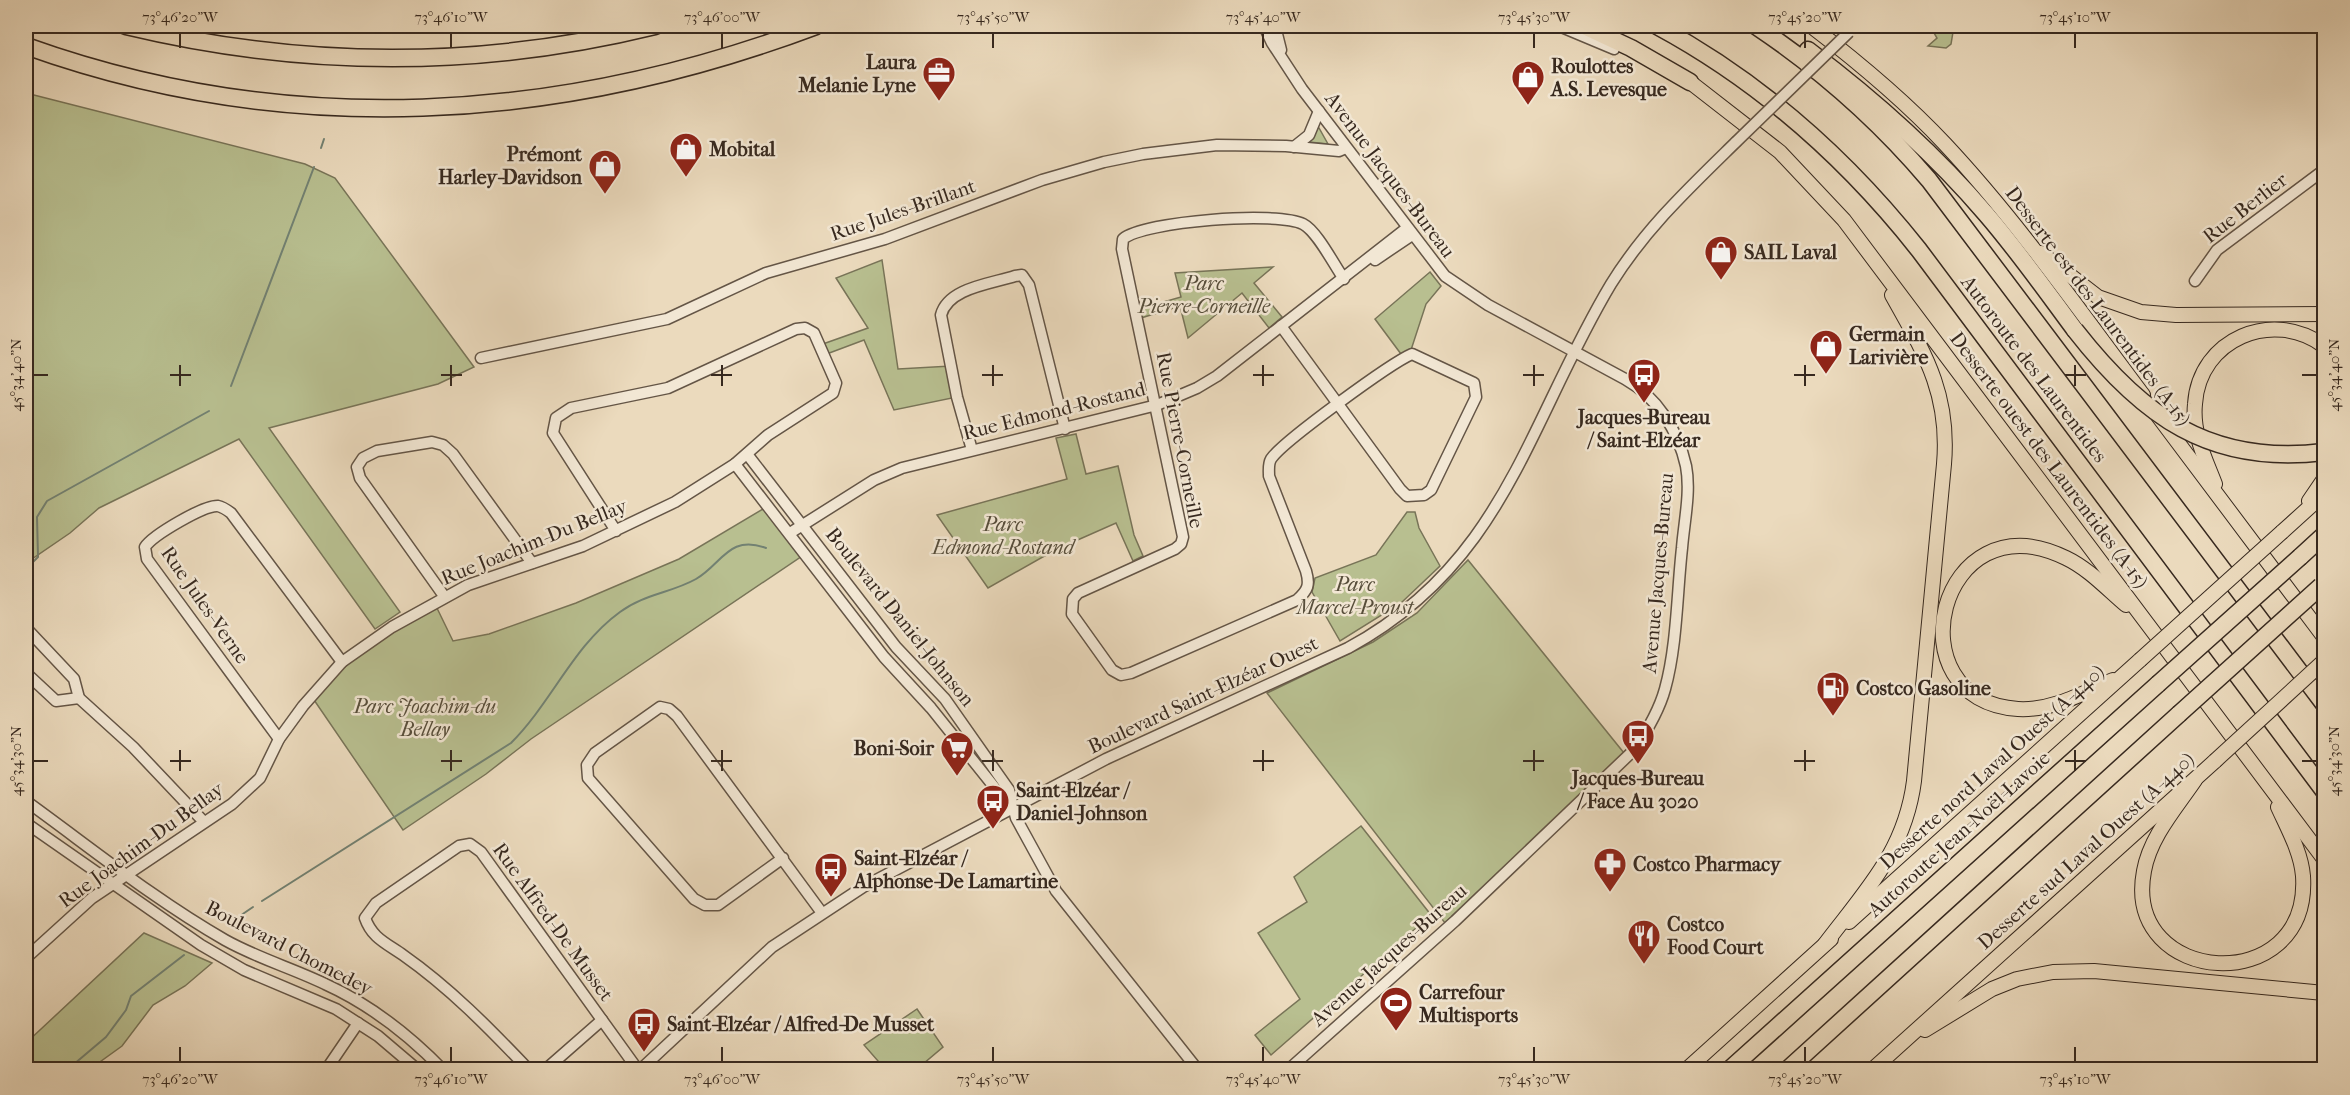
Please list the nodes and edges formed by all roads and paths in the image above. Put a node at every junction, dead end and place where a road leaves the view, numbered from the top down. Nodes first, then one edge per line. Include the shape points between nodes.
1 (126, 26) edge
2 (655, 26) edge
3 (816, 26) edge
4 (1264, 26) edge
5 (1275, 26) edge
6 (1559, 26) edge
7 (1584, 26) edge
8 (1657, 26) edge
9 (1756, 26) edge
10 (1774, 26) edge
11 (1811, 26) edge
12 (1852, 29) edge
13 (26, 46) edge
14 (1287, 65) junction
15 (1690, 82) junction
16 (1319, 111) junction
17 (1294, 147) junction
18 (1346, 148) junction
19 (2325, 170) edge
20 (1409, 232) junction
21 (2028, 243) junction
22 (1862, 244) junction
23 (1344, 279) junction
24 (2195, 280) dead end
25 (2325, 314) edge
26 (1281, 326) junction
27 (2325, 346) edge
28 (1575, 352) junction
29 (481, 358) dead end
30 (1156, 405) junction
31 (1338, 405) junction
32 (1065, 429) junction
33 (972, 450) junction
34 (2325, 452) edge
35 (747, 454) junction
36 (735, 464) junction
37 (2325, 479) edge
38 (2325, 494) edge
39 (2221, 500) junction
40 (2296, 520) junction
41 (802, 525) junction
42 (616, 531) junction
43 (790, 534) junction
44 (2325, 535) edge
45 (532, 563) junction
46 (2323, 585) edge
47 (444, 596) junction
48 (2146, 622) junction
49 (26, 628) edge
50 (2325, 637) edge
51 (2280, 645) junction
52 (2325, 661) edge
53 (342, 662) junction
54 (26, 673) edge
55 (2123, 675) junction
56 (2325, 687) edge
57 (78, 698) junction
58 (2325, 705) edge
59 (279, 739) junction
60 (2195, 780) junction
61 (2269, 786) junction
62 (2325, 791) edge
63 (26, 801) edge
64 (1012, 808) junction
65 (204, 822) junction
66 (26, 823) edge
67 (783, 858) junction
68 (2325, 859) edge
69 (129, 874) junction
70 (114, 884) junction
71 (822, 913) junction
72 (1826, 944) junction
73 (26, 958) edge
74 (2325, 993) edge
75 (602, 1020) junction
76 (358, 1023) junction
77 (1890, 1053) junction
78 (326, 1070) edge
79 (418, 1070) edge
80 (443, 1070) edge
81 (529, 1070) edge
82 (545, 1070) edge
83 (639, 1070) edge
84 (1198, 1070) edge
85 (1288, 1070) edge
86 (1686, 1070) edge
87 (1729, 1070) edge
88 (1787, 1070) edge
89 (1872, 1070) edge

1 - 2 highway via 269,52 407,59 518,51
3 - 13 highway via 697,66 595,90 497,104 403,109 307,105 214,94 115,74
4 - 14 street
5 - 14 street
6 - 15 street, Desserte ouest des Laurentides (A-15)
7 - 15 highway
8 - 62 highway, Autoroute des Laurentides via 1782,109 1877,199
9 - 51 highway, Autoroute des Laurentides via 1856,104 1929,180
10 - 34 highway, bridge via 1866,95 1945,168 1988,215 2075,330 2142,404 2188,432 2254,452
11 - 21 main road, Desserte est des Laurentides (A-15) via 1853,58 1924,123 1982,185
12 - 28 street, Boulevard Saint-Elzéar Ouest, bridge via 1647,233 1611,284
14 - 16 street, Avenue Jacques-Bureau
15 - 22 main road, Desserte ouest des Laurentides (A-15) via 1788,159
16 - 17 street via 1312,130
16 - 18 street, Avenue Jacques-Bureau
17 - 18 street, Rue Jules-Brillant via 1339,151
17 - 29 street, Rue Jules-Brillant via 1201,146 1084,167 885,239 766,273 667,319
18 - 20 street, Avenue Jacques-Bureau
19 - 24 street, Rue Berlier via 2217,250
20 - 23 street, Rue Edmond-Rostand
20 - 28 street, Avenue Jacques-Bureau via 1437,268 1460,288
21 - 25 main road via 2098,297 2141,312
21 - 39 main road, Desserte est des Laurentides (A-15)
22 - 48 main road, Desserte ouest des Laurentides (A-15)
22 - 72 main road via 1934,373 1945,417 1945,453 1909,813 1888,861
23 - 26 street, Rue Edmond-Rostand
23 - 30 street, Rue Pierre-Corneille via 1312,231 1295,222 1185,222 1131,232 1123,239 1122,249
26 - 30 street, Rue Edmond-Rostand via 1217,376
26 - 31 street
27 - 39 main road via 2294,331 2263,329 2233,340 2210,362 2197,387 2195,424
28 - 64 street, Boulevard Saint-Elzéar Ouest via 1530,446 1494,509 1458,561 1412,606 1348,648 1106,759
28 - 85 street, Avenue Jacques-Bureau via 1647,394 1666,417 1687,469 1665,689 1652,722 1634,750 1448,928
30 - 31 street, Rue Pierre-Corneille via 1183,530 1181,544 1078,593 1070,606 1112,670 1121,675 1297,600 1305,592 1306,571 1269,476 1269,461
30 - 32 street, Rue Edmond-Rostand
31 - 31 street via 1400,489 1414,497 1431,490 1477,389 1474,383 1412,354
32 - 33 street, Rue Edmond-Rostand
32 - 33 street via 1029,285 1022,275 1015,276 952,296 940,315
33 - 41 street, Rue Edmond-Rostand via 902,468 874,480
35 - 36 street, Rue Joachim-Du Bellay
35 - 41 street, Boulevard Daniel-Johnson
35 - 42 street, Rue Joachim-Du Bellay via 768,435 833,393 836,383 814,333 796,329 668,388 571,408 556,418 553,433
36 - 42 street, Rue Joachim-Du Bellay via 675,502
36 - 43 street, Boulevard Daniel-Johnson
37 - 40 main road
38 - 40 main road, Desserte nord Laval Ouest (A-440)
39 - 50 main road, Desserte est des Laurentides (A-15)
40 - 55 main road, Desserte nord Laval Ouest (A-440), bridge
41 - 43 street, Rue Edmond-Rostand
41 - 64 street, Boulevard Daniel-Johnson via 896,647 945,699 1009,790
42 - 45 street, Rue Joachim-Du Bellay
43 - 64 street, Boulevard Daniel-Johnson via 884,657
44 - 87 highway, Autoroute Jean-Noël-Lavoie, bridge
45 - 47 street, Rue Joachim-Du Bellay
45 - 47 street via 443,445 432,442 378,451 363,458 357,467 360,478
46 - 88 highway, bridge
47 - 53 street, Rue Joachim-Du Bellay
48 - 55 main road via 2080,566 2033,548 2004,549 1978,560 1958,578 1947,599 1942,630 1948,659 1966,686 1994,703 2018,709 2044,707
48 - 61 main road, Desserte ouest des Laurentides (A-15)
49 - 57 street via 74,680
51 - 56 highway
51 - 58 highway, Autoroute des Laurentides
52 - 60 main road, Desserte sud Laval Ouest (A-440), bridge
53 - 59 street, Rue Joachim-Du Bellay
53 - 59 street, Rue Jules-Verne via 231,513 220,506 209,507 151,538 145,547 147,559
54 - 57 street via 56,700
55 - 72 main road, Desserte nord Laval Ouest (A-440)
57 - 65 street via 133,747
59 - 65 street, Rue Joachim-Du Bellay via 260,778 232,804
60 - 61 main road via 2149,853 2142,881 2143,900 2154,927 2170,946 2192,959 2217,965 2247,962 2264,953 2285,935 2298,911 2303,885 2300,861
60 - 77 main road, Desserte sud Laval Ouest (A-440)
61 - 68 main road, Desserte ouest des Laurentides (A-15)
63 - 69 street, Boulevard Chomedey
64 - 71 street, Boulevard Saint-Elzéar Ouest
64 - 84 street, Boulevard Daniel-Johnson via 1064,902
65 - 69 street, Rue Joachim-Du Bellay
66 - 70 street, Boulevard Chomedey
67 - 67 street via 669,709 660,707 594,753 586,765 588,778 693,899 705,905 718,905
67 - 71 street
69 - 70 street, Rue Joachim-Du Bellay
69 - 80 street, Boulevard Chomedey via 234,945 326,984 368,1008 409,1038
70 - 73 street, Rue Joachim-Du Bellay via 81,907
70 - 76 street, Boulevard Chomedey via 222,958 314,998
71 - 83 street, Boulevard Saint-Elzéar Ouest via 765,953
72 - 86 main road, Desserte nord Laval Ouest (A-440)
74 - 77 main road via 2094,971 2053,972 2018,979 1985,992
75 - 81 street, Rue Alfred-De Musset via 481,852 470,844 459,846 371,908 366,918 370,932 430,973
75 - 82 street, Rue Alfred-De Musset
75 - 83 street, Rue Alfred-De Musset
76 - 78 street
76 - 79 street, Boulevard Chomedey
77 - 89 main road, Desserte sud Laval Ouest (A-440)

